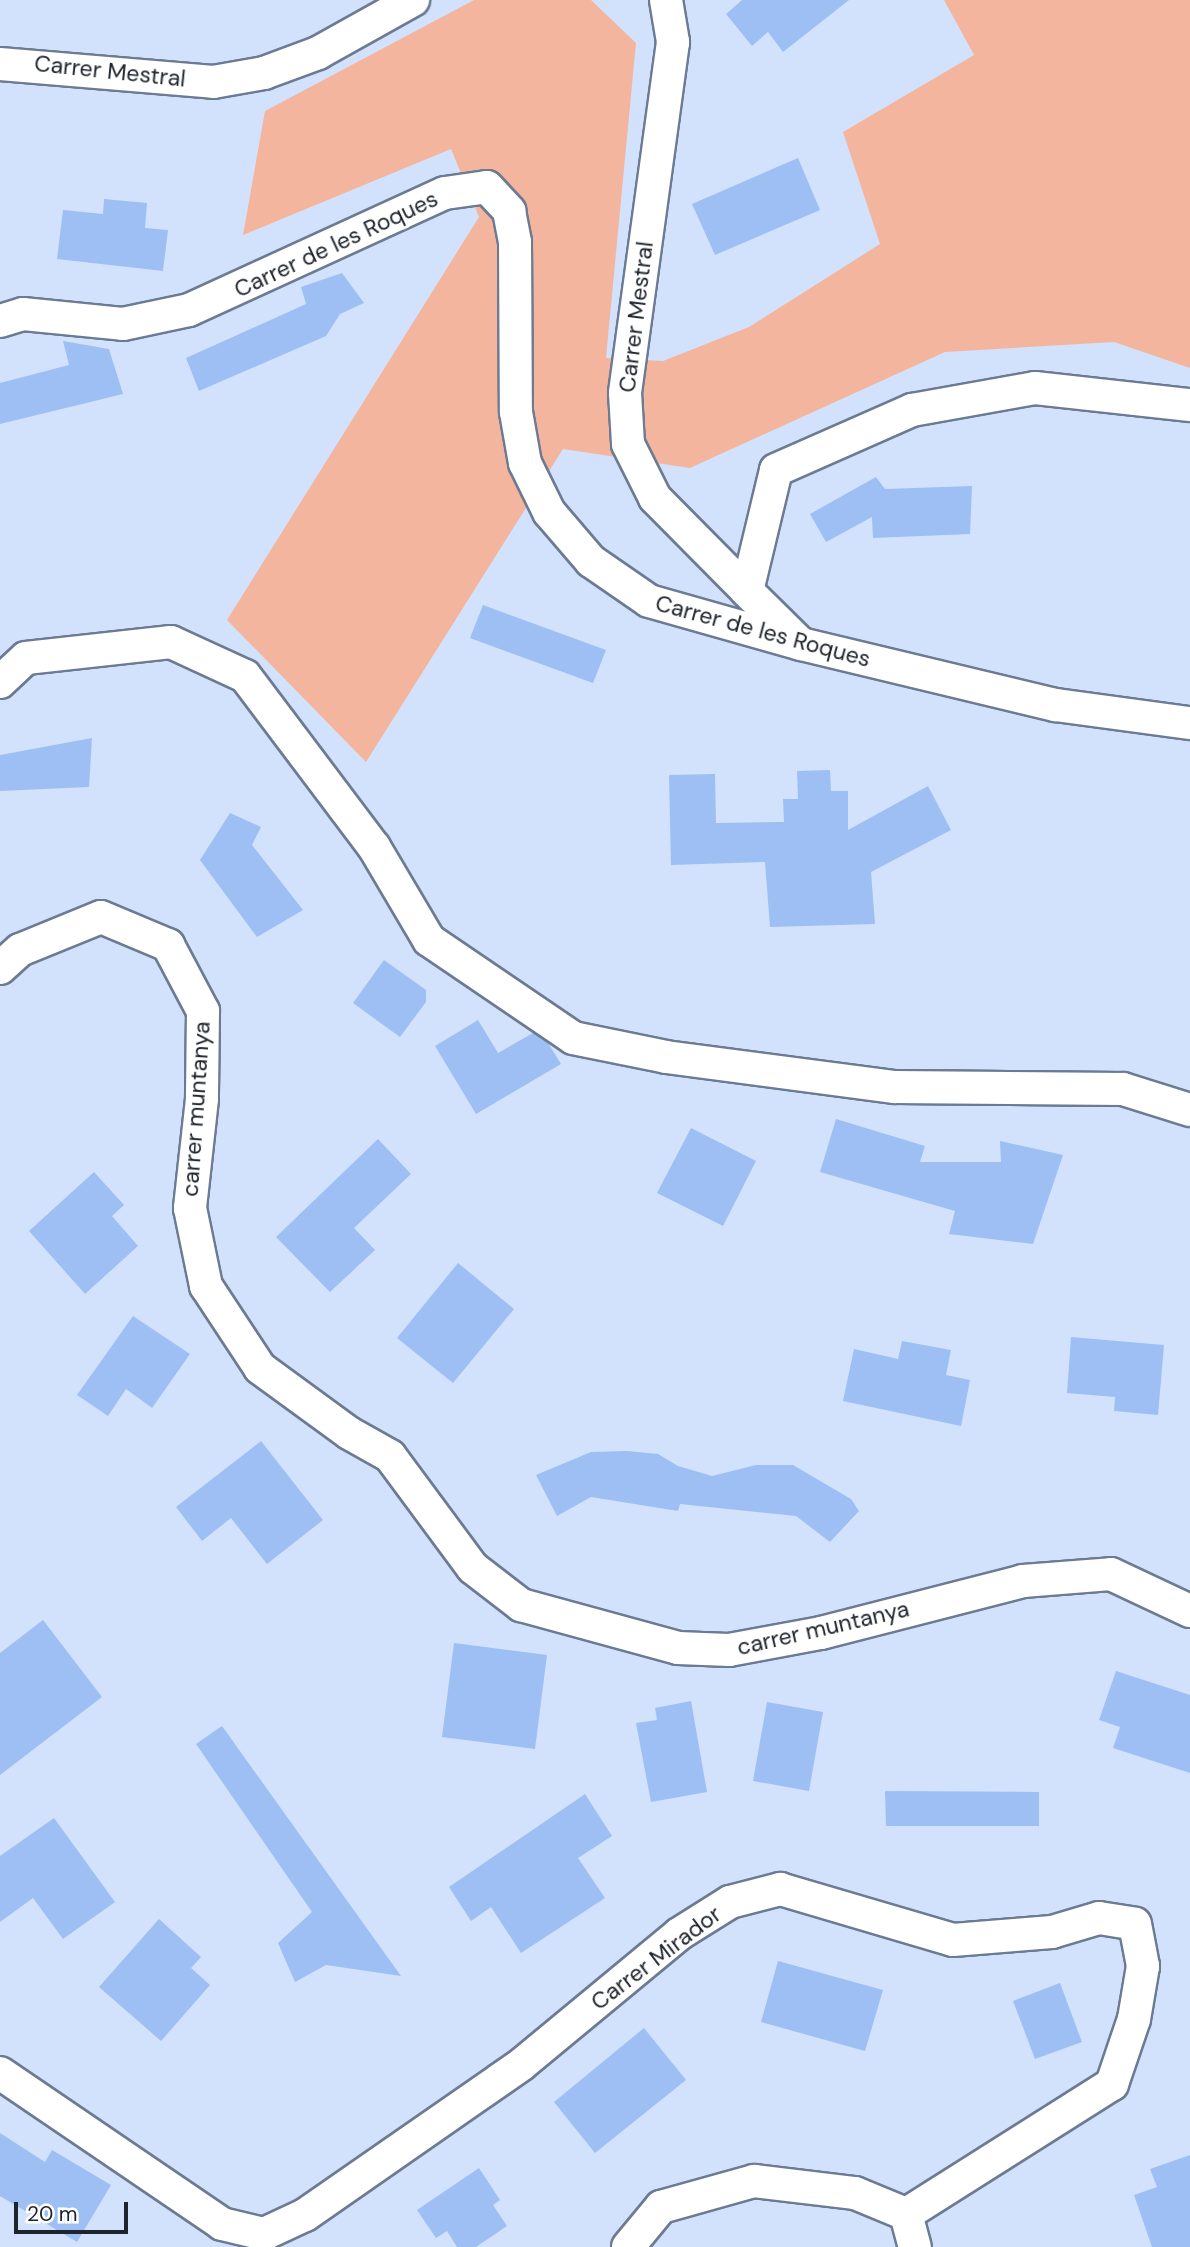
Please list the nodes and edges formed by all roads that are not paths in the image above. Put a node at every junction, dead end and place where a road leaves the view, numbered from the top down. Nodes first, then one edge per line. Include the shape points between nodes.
1 (413, 0) edge
2 (666, 0) edge
3 (0, 64) edge
4 (0, 321) edge
5 (1190, 405) edge
6 (747, 591) junction
7 (801, 644) junction
8 (0, 682) edge
9 (1190, 723) edge
10 (0, 968) edge
11 (1190, 1110) edge
12 (1187, 1601) edge
13 (0, 2073) edge
14 (906, 2214) junction
15 (628, 2247) edge
16 (915, 2247) edge

1 - 3 street, Carrer Mestral via 318,53 264,73 213,82
2 - 6 street, Carrer Mestral via 673,42 625,393 628,444 655,498
4 - 7 street, Carrer de les Roques via 23,314 123,324 189,310 445,193 487,187 509,211 515,242 516,412 525,463 550,512 591,561 649,601
5 - 6 street via 1035,388 912,411 776,470
6 - 7 street, Carrer Mestral
7 - 9 street, Carrer de les Roques via 1056,705
8 - 11 street via 26,658 171,642 245,676 374,847 429,940 573,1038 666,1057 895,1087 1123,1089
10 - 12 street, carrer muntanya via 20,950 101,917 169,945 203,1011 202,1099 190,1208 206,1286 260,1368 349,1433 390,1456 473,1568 521,1605 678,1648 729,1650 821,1633 1023,1581 1111,1574
13 - 14 street, Carrer Mirador via 222,2224 264,2234 305,2215 522,2064 679,1934 730,1902 780,1889 953,1940 1052,1932 1099,1919 1135,1924 1143,1966 1135,2019 1112,2084
14 - 15 street via 855,2193 754,2181 661,2207
14 - 16 street

